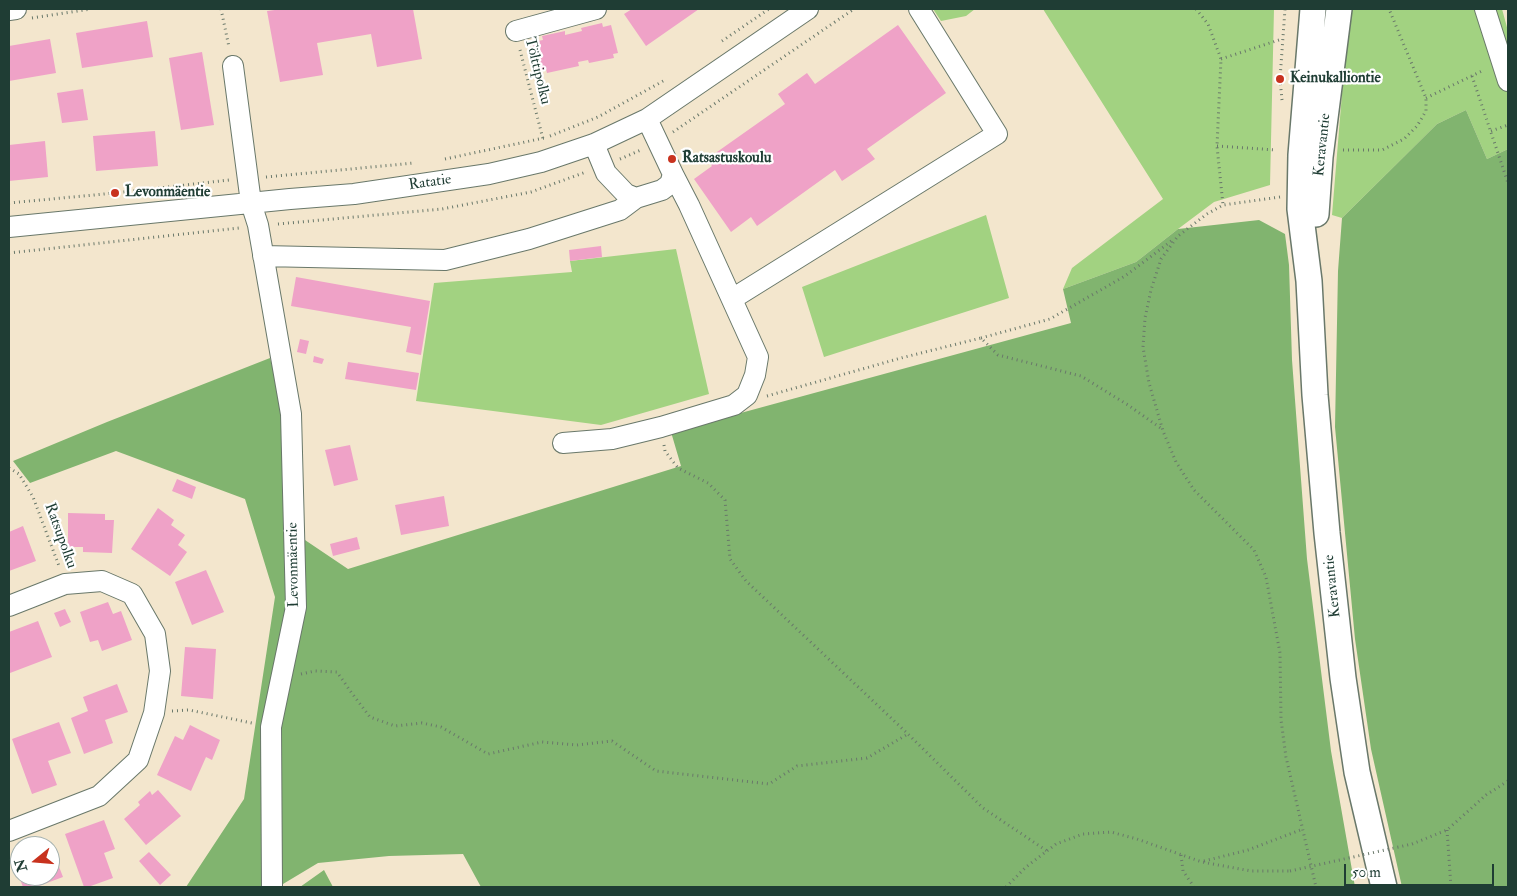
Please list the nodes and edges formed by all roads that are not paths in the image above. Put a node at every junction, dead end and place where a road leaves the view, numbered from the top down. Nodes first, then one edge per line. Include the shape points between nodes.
1 (596, 9) edge
2 (808, 9) edge
3 (919, 9) edge
4 (1313, 9) edge
5 (1339, 9) edge
6 (1485, 9) edge
7 (9, 10) edge
8 (21, 14) edge
9 (516, 32) road end
10 (233, 66) road end
11 (1508, 81) edge
12 (647, 119) junction
13 (594, 144) junction
14 (673, 174) junction
15 (636, 198) junction
16 (251, 203) junction
17 (9, 227) edge
18 (263, 256) junction
19 (1309, 281) junction
20 (732, 299) junction
21 (563, 443) dead end
22 (9, 606) edge
23 (9, 831) edge
24 (272, 887) edge
25 (1384, 887) edge

1 - 9 street
2 - 12 street, Ratatie
3 - 20 street via 997,134
4 - 19 main road, Keravantie via 1300,209
5 - 19 main road, Keravantie via 1320,157
6 - 11 street
7 - 8 street
10 - 16 street, Levonmäentie
12 - 13 street, Ratatie
12 - 14 street
13 - 15 street via 606,173 626,194
13 - 16 street, Ratatie via 541,162 489,174 354,194
14 - 15 street via 670,184 662,190
14 - 20 street
15 - 18 street via 620,210 529,239 445,260
16 - 17 street, Ratatie
16 - 18 street, Levonmäentie
18 - 24 street, Levonmäentie via 290,414 296,607 271,727
19 - 25 main road, Keravantie via 1315,395 1343,678 1357,772
20 - 21 street via 758,357 747,395 734,405 661,427 612,439
22 - 23 street via 65,584 102,581 132,594 155,634 160,671 154,713 138,760 99,796

